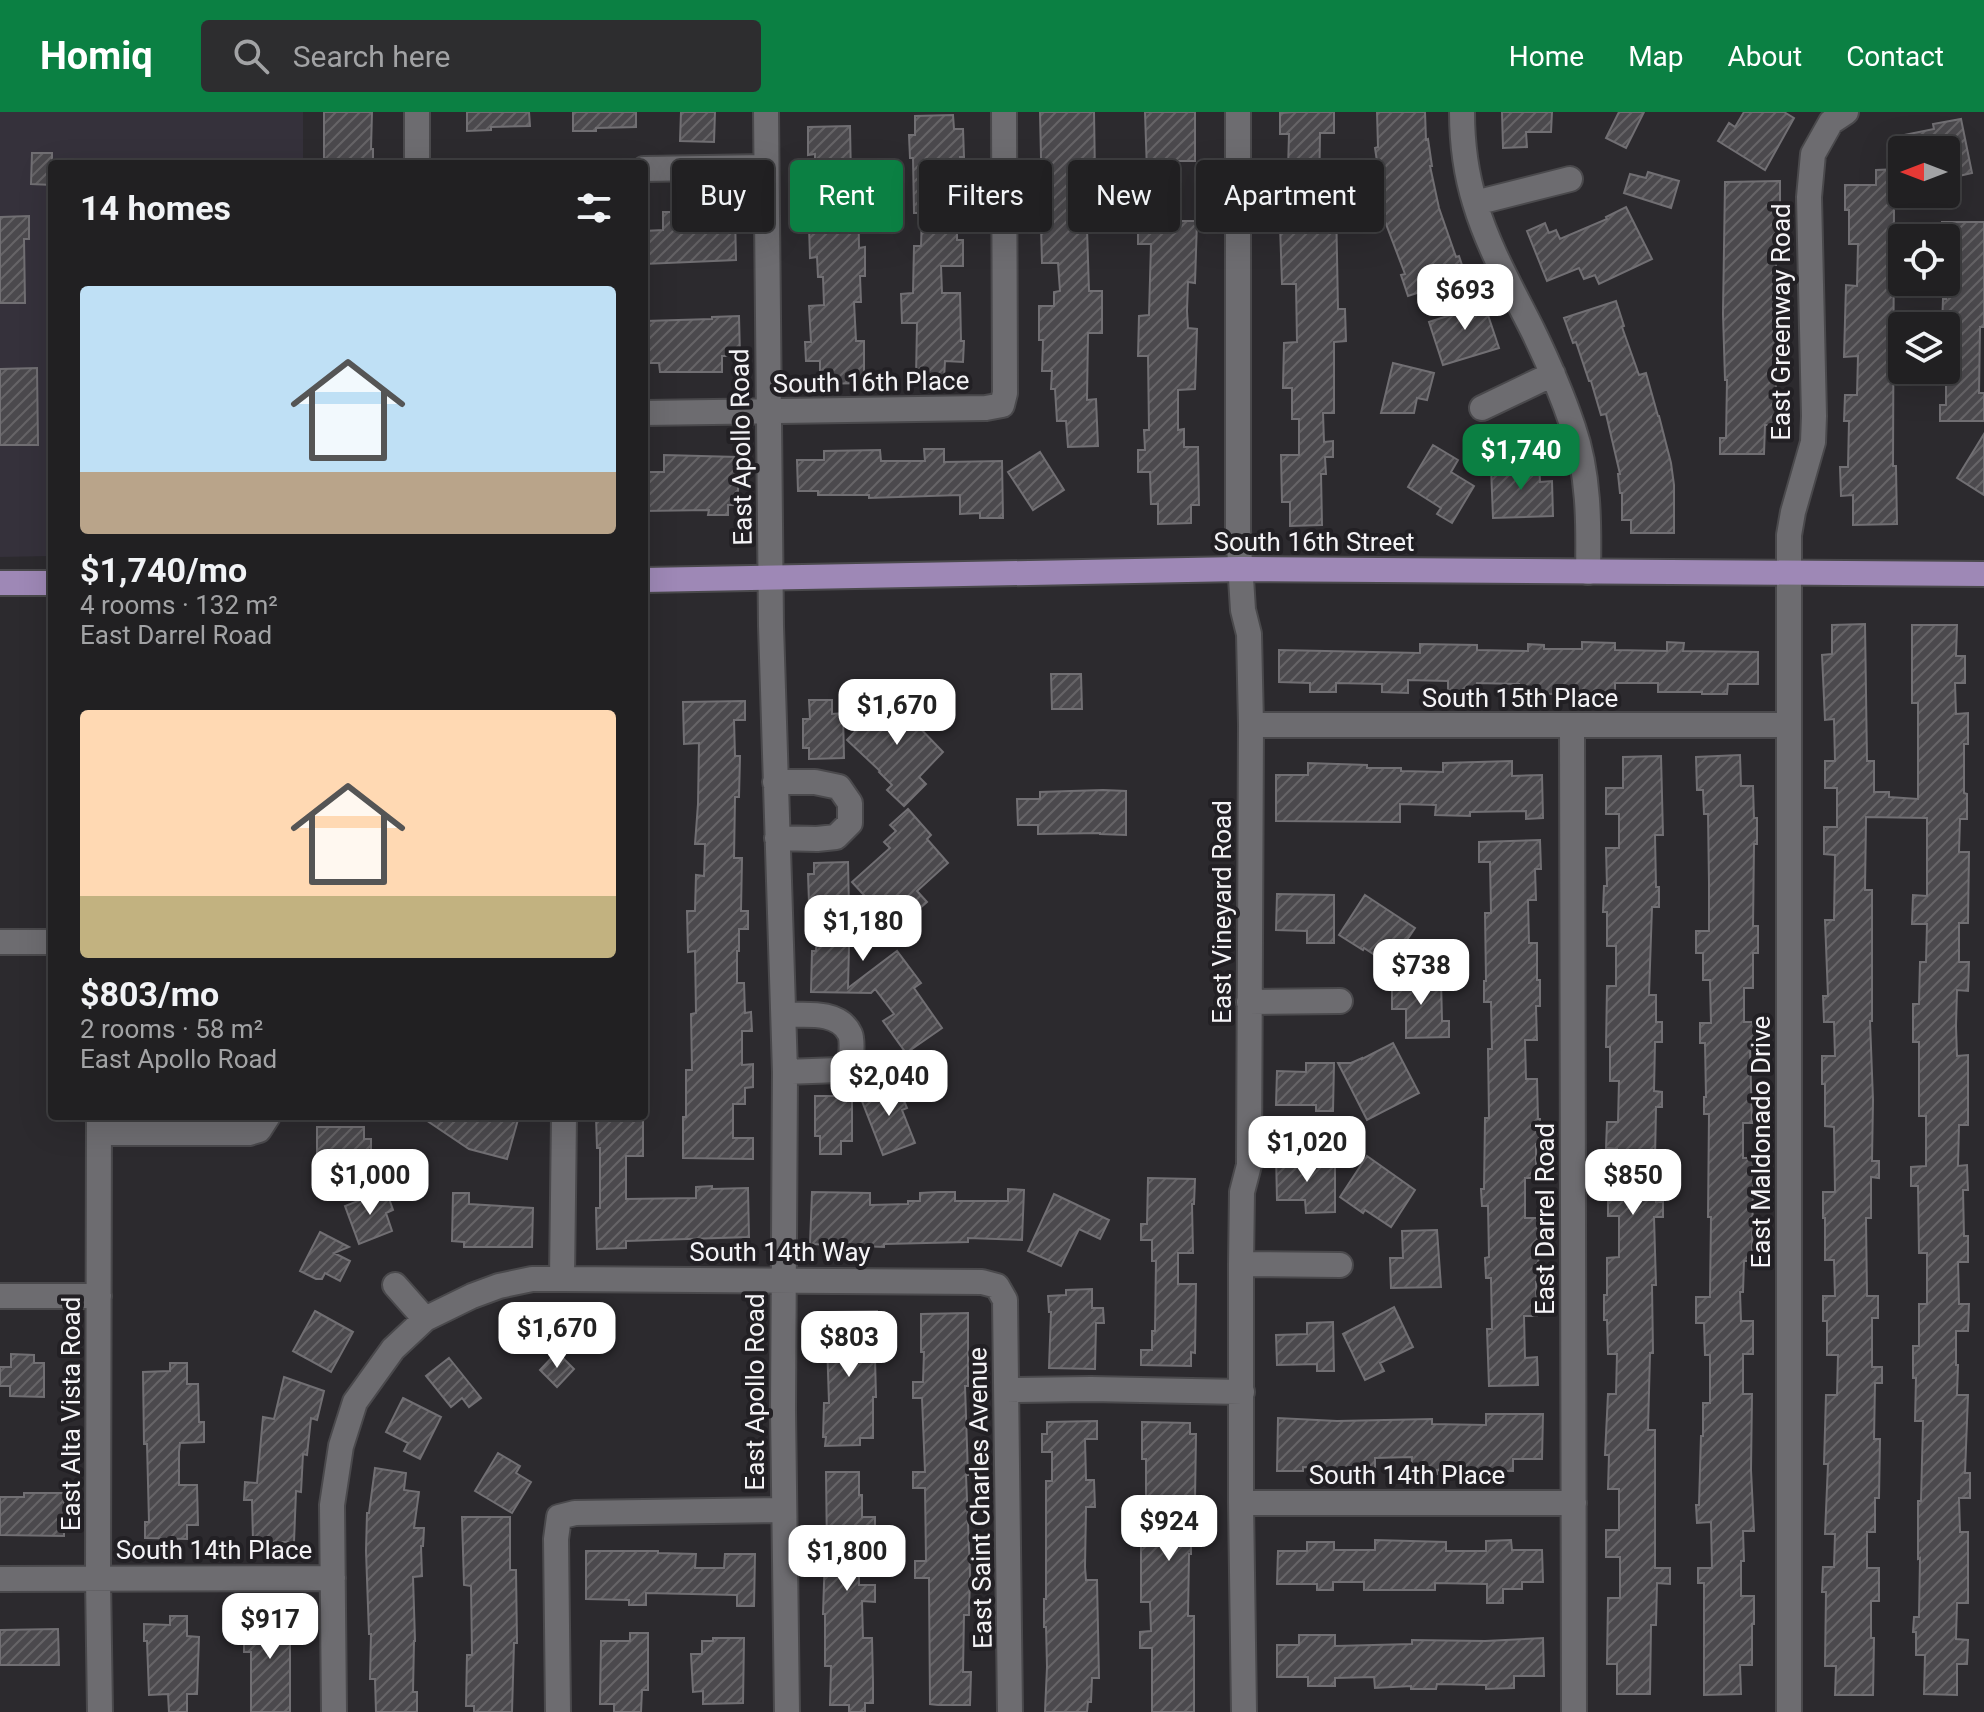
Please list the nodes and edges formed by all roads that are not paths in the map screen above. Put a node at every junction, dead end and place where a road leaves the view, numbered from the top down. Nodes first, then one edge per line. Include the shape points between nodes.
1 (417, 112) edge
2 (766, 112) edge
3 (1004, 112) edge
4 (1238, 112) edge
5 (1462, 112) edge
6 (1838, 117) edge
7 (417, 160) edge
8 (766, 160) edge
9 (648, 169) edge
10 (672, 169) edge
11 (1570, 179) dead end
12 (1475, 203) junction
13 (767, 232) edge
14 (1553, 374) junction
15 (1482, 408) dead end
16 (768, 411) junction
17 (648, 413) edge
18 (1240, 569) junction
19 (1588, 572) junction
20 (1789, 573) junction
21 (1984, 574) edge
22 (770, 578) junction
23 (648, 580) edge
24 (0, 583) edge
25 (48, 583) edge
26 (1251, 725) junction
27 (1789, 725) junction
28 (1572, 726) junction
29 (775, 782) junction
30 (777, 838) junction
31 (0, 942) edge
32 (48, 942) edge
33 (1340, 1001) dead end
34 (1249, 1002) junction
35 (784, 1015) junction
36 (785, 1072) junction
37 (265, 1120) edge
38 (564, 1120) edge
39 (99, 1124) edge
40 (1241, 1264) junction
41 (1340, 1265) dead end
42 (562, 1279) junction
43 (783, 1280) junction
44 (395, 1285) dead end
45 (997, 1286) joint
46 (0, 1296) edge
47 (99, 1296) junction
48 (425, 1319) junction
49 (1007, 1390) junction
50 (1242, 1392) junction
51 (1241, 1503) junction
52 (1574, 1503) junction
53 (783, 1510) junction
54 (333, 1578) junction
55 (0, 1579) edge
56 (98, 1579) junction
57 (100, 1712) edge
58 (334, 1712) edge
59 (558, 1712) edge
60 (787, 1712) edge
61 (1010, 1712) edge
62 (1244, 1712) edge
63 (1574, 1712) edge
64 (1789, 1712) edge

1 - 7 street
2 - 8 street, East Apollo Road
3 - 16 street, South 16th Place via 1002,405
4 - 18 street, East Vineyard Road
5 - 12 street
6 - 20 street, East Greenway Road via 1813,154 1813,442 1793,512
9 - 10 street
11 - 12 street
12 - 14 street
13 - 16 street, East Apollo Road
14 - 15 street
14 - 19 street via 1584,474
16 - 17 street, South 16th Place
16 - 22 street, East Apollo Road
18 - 19 main road, South 16th Street
18 - 22 main road, South 16th Street
18 - 26 street, East Vineyard Road via 1249,634
19 - 20 main road, South 16th Street
20 - 21 main road, South 16th Street
20 - 27 street, East Maldonado Drive
22 - 23 main road, South 16th Street
22 - 29 street, East Apollo Road
24 - 25 main road
26 - 28 street, South 15th Place
26 - 34 street, East Vineyard Road
27 - 28 street, South 15th Place
27 - 64 street, East Maldonado Drive
28 - 52 street, East Darrel Road
29 - 30 street, East Apollo Road
29 - 30 street via 839,787 850,803 850,823 836,837
30 - 35 street, East Apollo Road
31 - 32 street
33 - 34 street
34 - 40 street, East Vineyard Road via 1249,1165 1242,1192
35 - 36 street, East Apollo Road
35 - 36 street via 821,1015 840,1021 851,1035 851,1060 839,1070
36 - 43 street, East Apollo Road
37 - 39 street via 249,1133
38 - 42 street
39 - 47 street, East Alta Vista Road
40 - 41 street
40 - 50 street, East Vineyard Road
42 - 43 street, South 14th Way
42 - 48 street, South 14th Way via 499,1286
43 - 45 street, South 14th Way
43 - 53 street, East Apollo Road
44 - 48 street
45 - 49 street, East Saint Charles Avenue via 1005,1300
46 - 47 street
47 - 56 street, East Alta Vista Road
48 - 54 street, South 14th Way via 393,1349 355,1402 341,1446 332,1505
49 - 50 street
49 - 61 street, East Saint Charles Avenue
50 - 51 street, East Vineyard Road
51 - 52 street, South 14th Place
51 - 62 street, East Vineyard Road
52 - 63 street, East Darrel Road
53 - 59 street via 559,1517
53 - 60 street, East Apollo Road
54 - 56 street, South 14th Place
54 - 58 street, South 14th Way
55 - 56 street, South 14th Place
56 - 57 street, East Alta Vista Road

